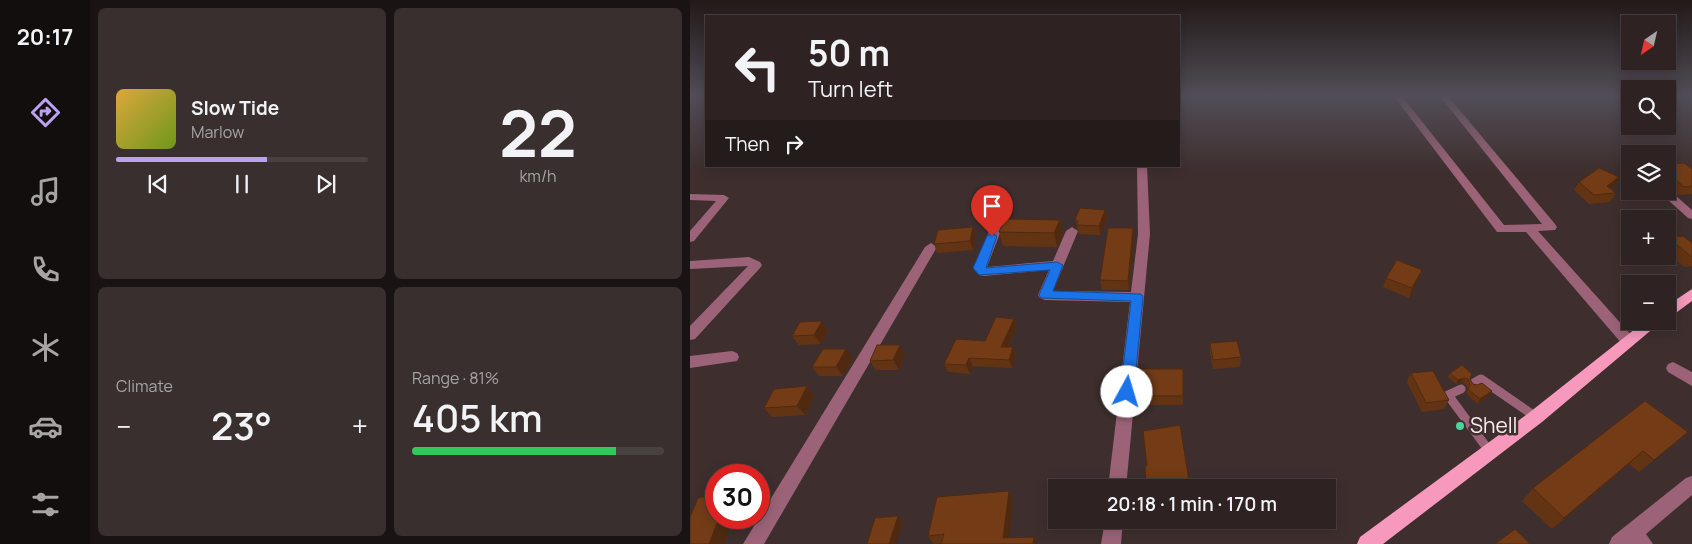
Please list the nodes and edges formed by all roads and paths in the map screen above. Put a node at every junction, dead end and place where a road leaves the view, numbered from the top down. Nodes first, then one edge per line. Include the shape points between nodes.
1 (1417, 120) edge
2 (1465, 120) edge
3 (1142, 167) edge
4 (690, 197) edge
5 (1673, 200) edge
6 (1692, 216) edge
7 (999, 220) dead end
8 (1530, 229) junction
9 (1072, 231) dead end
10 (690, 238) edge
11 (931, 247) dead end
12 (1057, 265) junction
13 (690, 266) edge
14 (1692, 294) edge
15 (1137, 297) junction
16 (1676, 306) edge
17 (1643, 330) edge
18 (690, 335) edge
19 (1628, 341) junction
20 (732, 358) dead end
21 (690, 362) edge
22 (1673, 368) dead end
23 (1692, 380) edge
24 (1474, 383) edge
25 (1461, 389) dead end
26 (1536, 417) junction
27 (1490, 452) junction
28 (1118, 479) edge
29 (1692, 484) edge
30 (1113, 529) edge
31 (1631, 541) edge
32 (753, 544) edge
33 (1111, 544) edge
34 (1367, 544) edge

1 - 8 street via 1501,229
2 - 8 street via 1551,227
3 - 15 street via 1144,234
4 - 10 street via 724,198
5 - 6 street
7 - 12 street via 979,268 984,272
8 - 19 street
9 - 12 street
11 - 32 street
12 - 15 street via 1045,295
13 - 18 street via 749,261 756,264
14 - 16 main road
15 - 28 street
17 - 19 main road
19 - 26 main road
20 - 21 street
22 - 23 street
24 - 26 lane via 1481,379
25 - 27 lane via 1448,395
26 - 27 main road
27 - 34 main road
29 - 31 street
30 - 33 street

